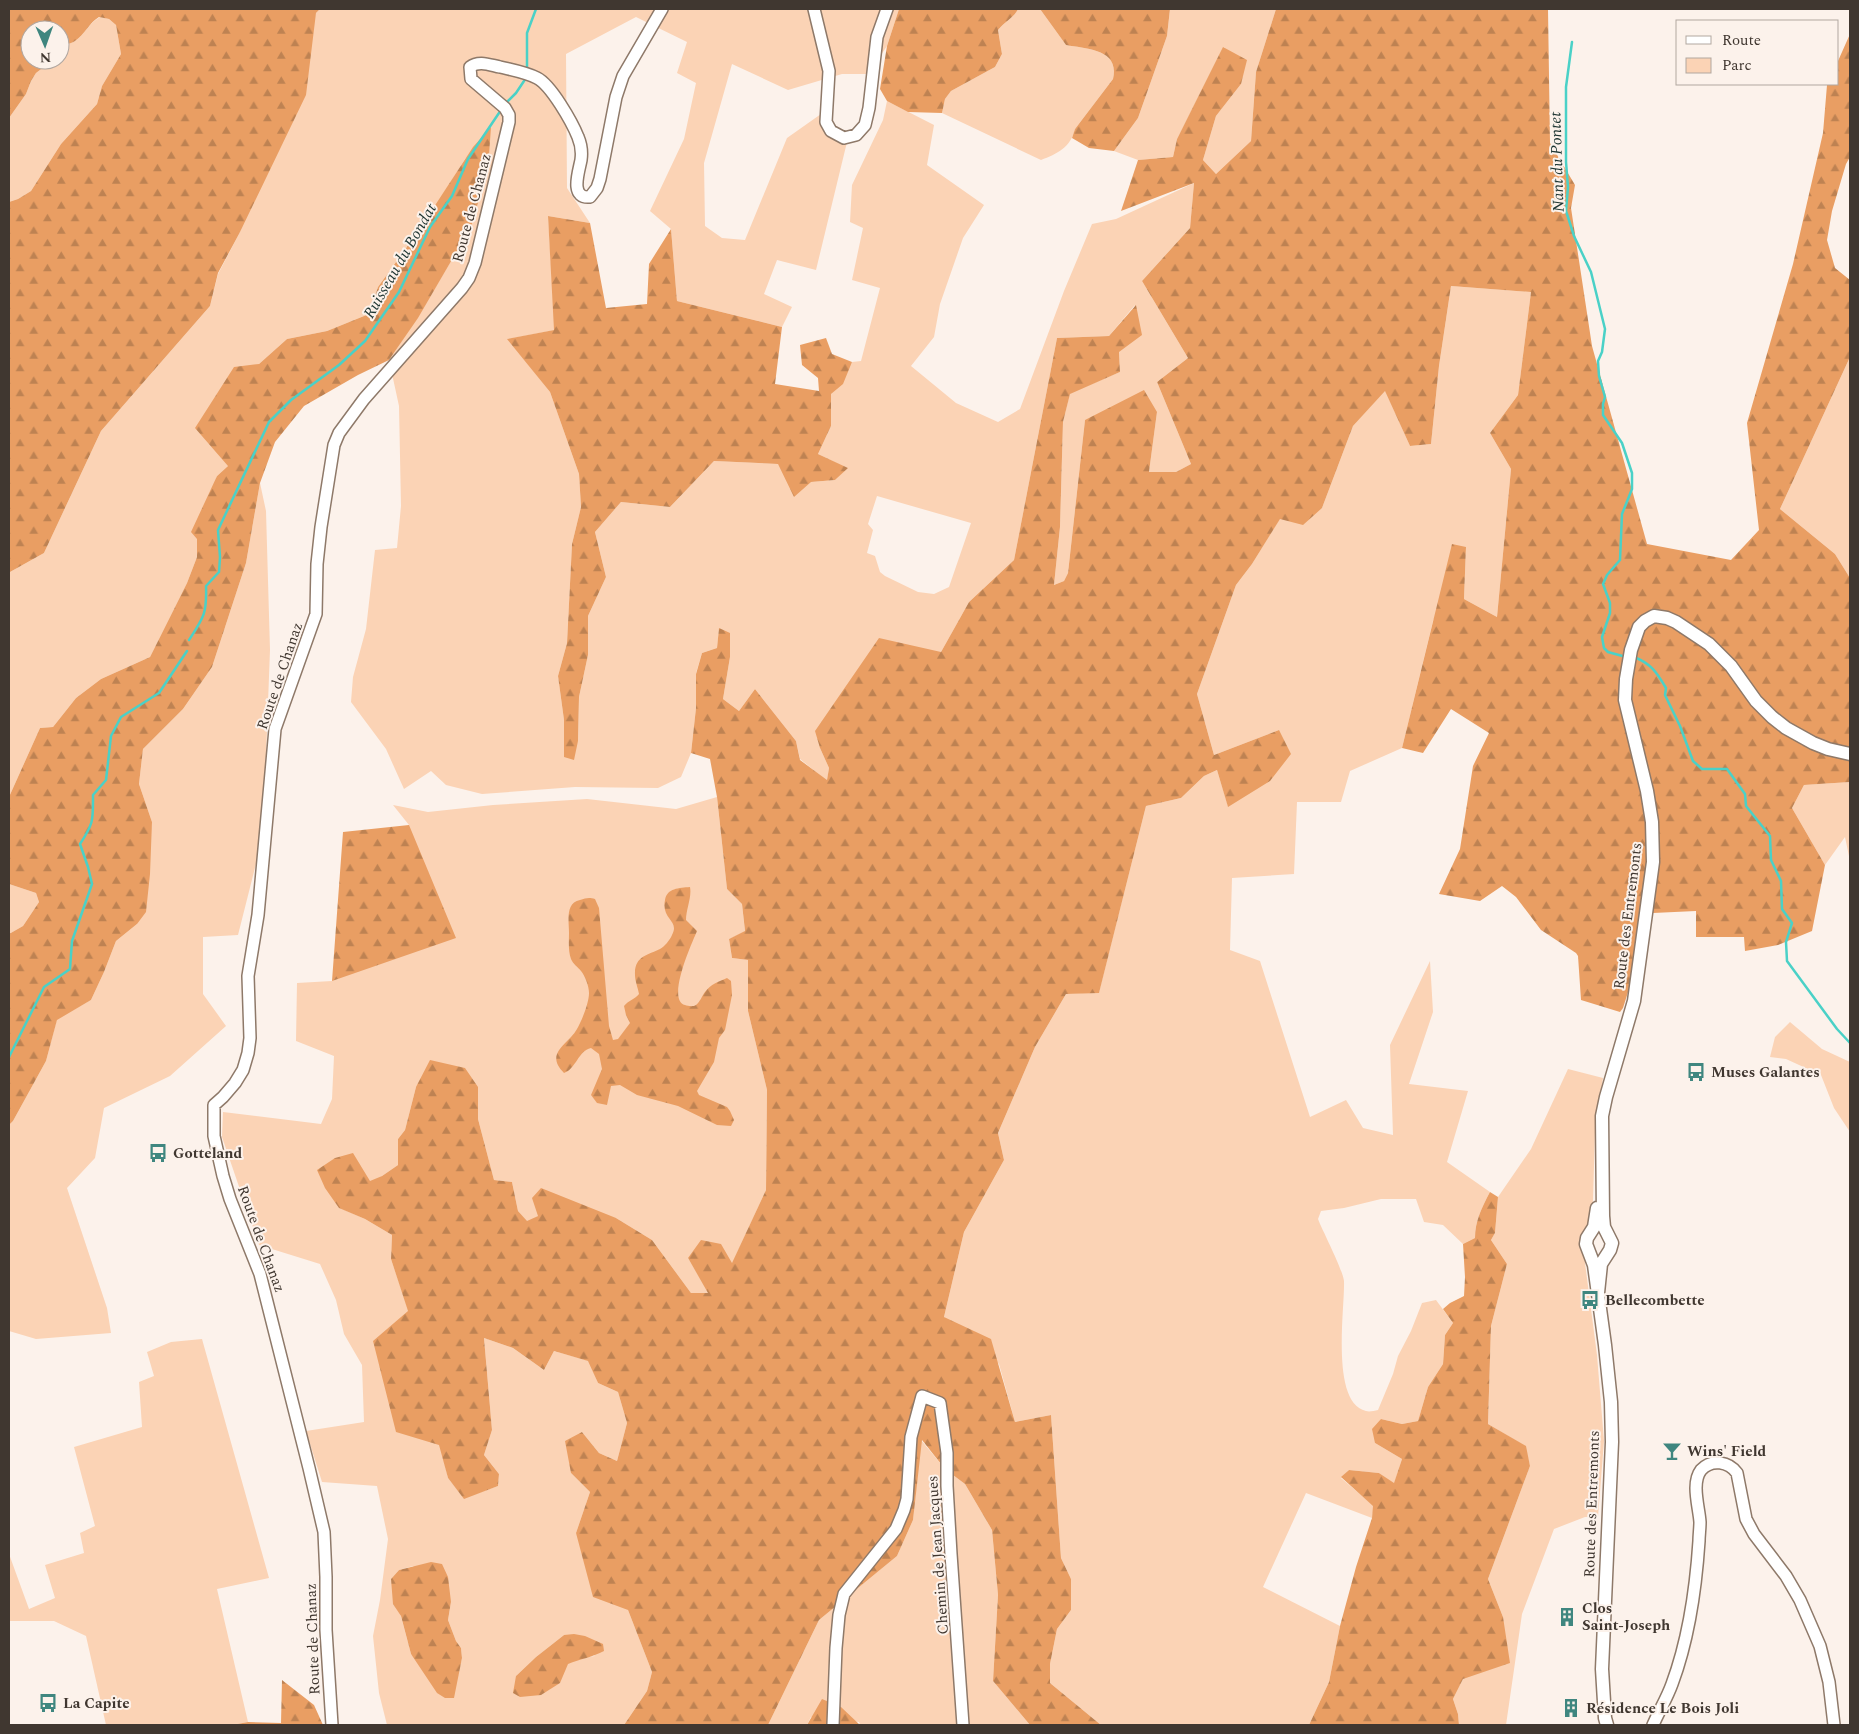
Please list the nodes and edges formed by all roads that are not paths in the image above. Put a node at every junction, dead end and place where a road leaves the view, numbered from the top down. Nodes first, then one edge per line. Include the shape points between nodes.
1 (662, 9) edge
2 (814, 9) edge
3 (887, 9) edge
4 (1850, 754) edge
5 (1603, 1175) junction
6 (1591, 1233) junction
7 (1607, 1234) junction
8 (1590, 1252) junction
9 (1606, 1254) junction
10 (1598, 1293) junction
11 (1605, 1723) edge
12 (332, 1725) edge
13 (833, 1725) edge
14 (964, 1725) edge
15 (1653, 1725) edge
16 (1834, 1725) edge

1 - 12 street, Route de Chanaz via 623,76 600,179 590,196 585,197 578,192 576,185 582,153 578,137 549,88 538,78 521,72 483,63 470,67 471,79 505,108 509,122 475,263 462,288 364,399 336,439 325,497 316,614 275,729 259,906 248,976 249,1048 239,1077 214,1105 214,1136 230,1199 266,1296 324,1532
2 - 3 street via 829,71 826,122 831,132 844,138 856,135 865,125 877,37
4 - 5 main road, Route des Entremonts via 1813,743 1772,717 1709,644 1676,622 1660,616 1649,618 1639,627 1628,663 1625,700 1651,815 1653,862 1634,1001 1602,1116
5 - 6 main road, Route des Entremonts
5 - 7 main road, Route des Entremonts via 1602,1216
6 - 7 main road
6 - 8 main road, Route des Entremonts via 1586,1241
7 - 9 main road, Route des Entremonts via 1612,1246
8 - 9 main road via 1596,1256
8 - 10 main road, Route des Entremonts
9 - 10 main road, Route des Entremonts via 1601,1264
10 - 11 main road, Route des Entremonts via 1612,1442 1602,1669
13 - 14 street, Chemin de Jean Jacques via 836,1648 844,1594 896,1529 908,1500 911,1437 922,1396 940,1403 945,1432 950,1554
15 - 16 street via 1672,1684 1691,1608 1700,1525 1696,1483 1701,1470 1716,1463 1733,1467 1746,1520 1786,1576 1811,1622 1823,1655

